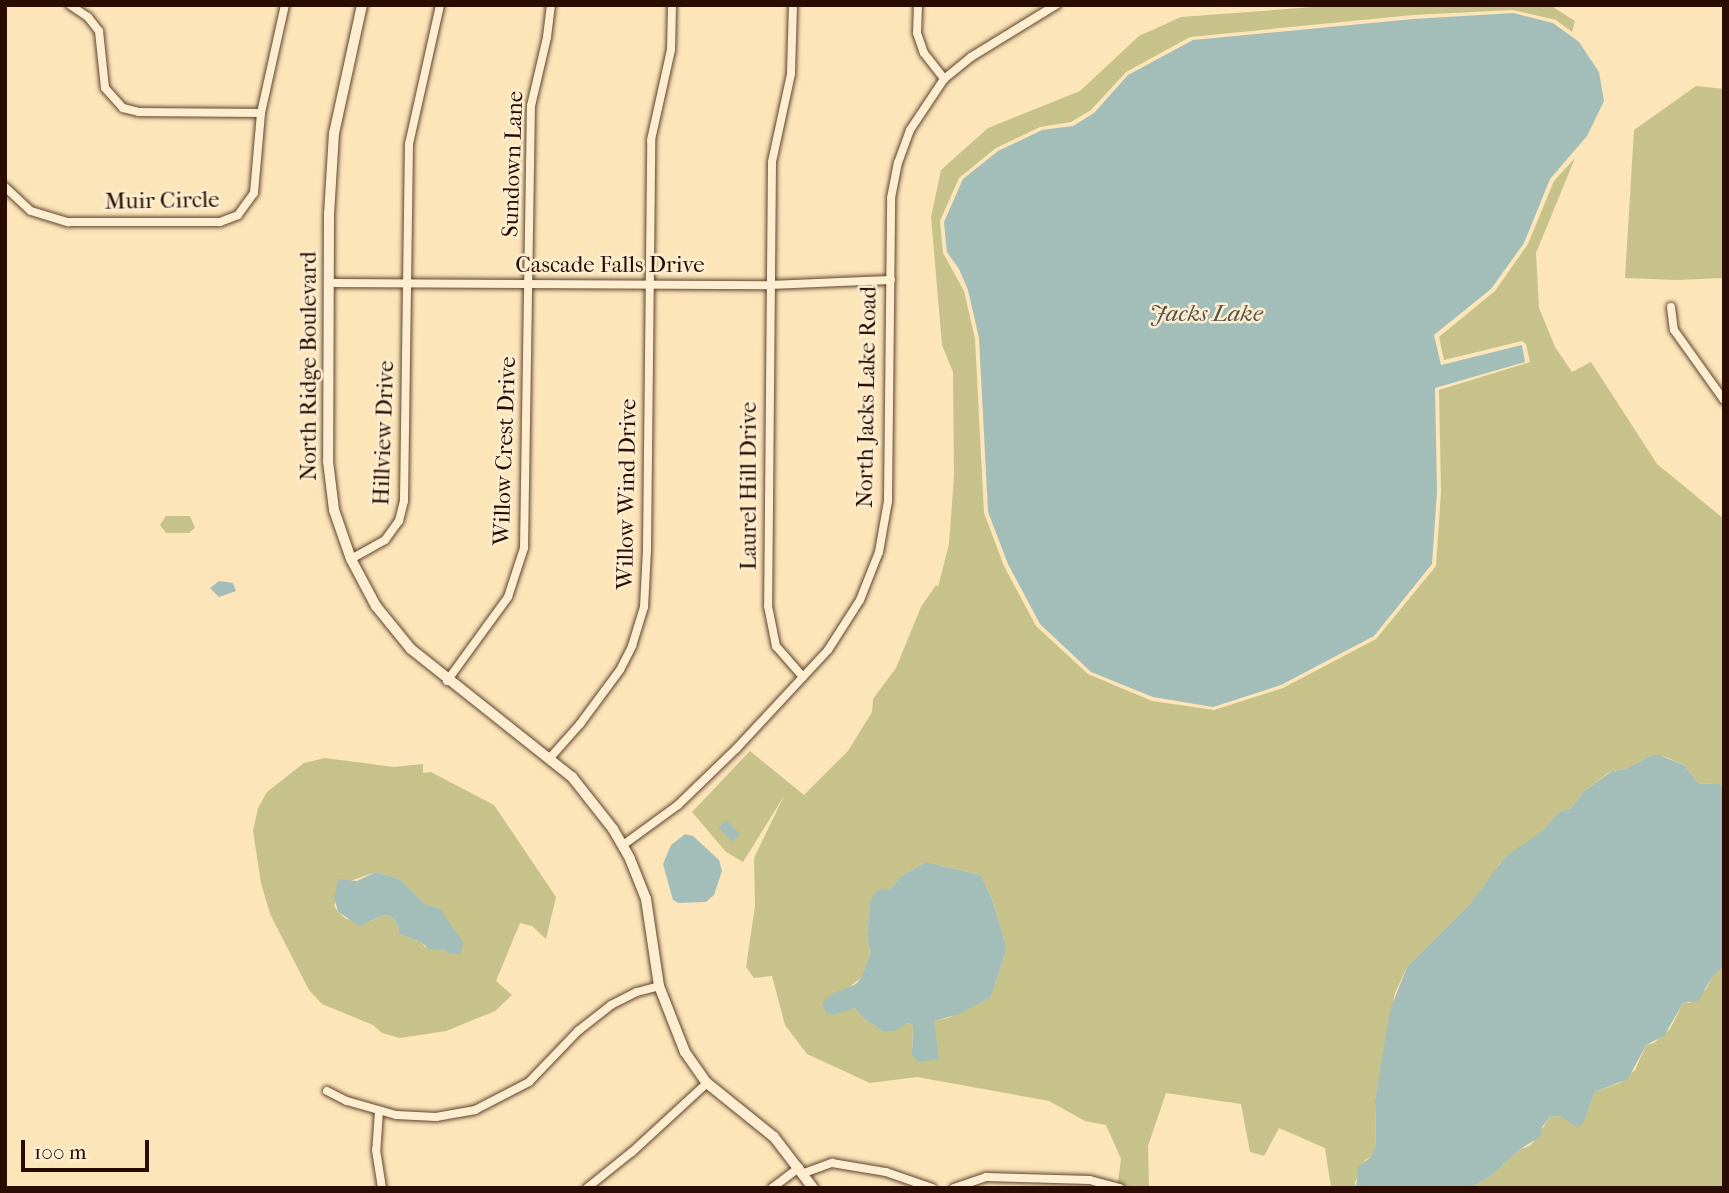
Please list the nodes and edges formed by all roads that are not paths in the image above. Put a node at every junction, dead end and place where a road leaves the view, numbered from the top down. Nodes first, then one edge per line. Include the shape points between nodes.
1 (70, 5) edge
2 (285, 5) edge
3 (362, 5) edge
4 (440, 5) edge
5 (551, 5) edge
6 (672, 5) edge
7 (793, 5) edge
8 (918, 5) edge
9 (1056, 5) edge
10 (944, 79) junction
11 (261, 113) junction
12 (5, 187) edge
13 (891, 281) junction
14 (328, 283) junction
15 (407, 283) junction
16 (528, 284) junction
17 (649, 284) junction
18 (770, 285) junction
19 (1671, 306) dead end
20 (1724, 400) edge
21 (351, 559) junction
22 (803, 677) junction
23 (447, 681) junction
24 (549, 759) junction
25 (623, 845) junction
26 (659, 986) junction
27 (707, 1083) junction
28 (327, 1091) dead end
29 (379, 1111) junction
30 (801, 1170) junction
31 (382, 1188) edge
32 (587, 1188) edge
33 (772, 1188) edge
34 (814, 1188) edge
35 (932, 1188) edge
36 (954, 1188) edge
37 (1120, 1188) edge

1 - 11 street via 99,31 105,88 122,108 139,113
2 - 11 street, Muir Circle
3 - 14 street, North Ridge Boulevard via 332,145
4 - 15 street, Hillview Drive via 411,129
5 - 16 street, Sundown Lane via 531,106
6 - 17 street, Willow Wind Drive via 670,58 651,140
7 - 18 street, Laurel Hill Drive via 792,74 772,162
8 - 10 street via 917,33 924,53
9 - 10 street, North Jacks Lake Road
10 - 13 street, North Jacks Lake Road via 910,130 898,163 891,198
11 - 12 street, Muir Circle via 254,193 245,209 230,220 53,220 21,205
13 - 18 street, Cascade Falls Drive
13 - 22 street, North Jacks Lake Road via 890,476 882,540 860,600 828,650
14 - 15 street, Cascade Falls Drive
14 - 21 street, North Ridge Boulevard via 328,461 334,510
15 - 16 street, Cascade Falls Drive
15 - 21 street, Hillview Drive via 403,512 386,540
16 - 17 street, Cascade Falls Drive
16 - 23 street, Willow Crest Drive via 524,548 508,597
17 - 18 street, Cascade Falls Drive
17 - 24 street, Willow Wind Drive via 643,607 632,646 614,679
18 - 22 street, Laurel Hill Drive via 769,621 776,646
19 - 20 street via 1674,330
21 - 23 street, North Ridge Boulevard via 392,628
22 - 25 street, North Jacks Lake Road via 678,806
23 - 24 street, North Ridge Boulevard
24 - 25 street, North Ridge Boulevard via 585,791
25 - 26 street, North Ridge Boulevard via 646,899
26 - 27 street via 685,1052
26 - 29 street via 611,1005 528,1082 494,1102 436,1117
27 - 30 street via 774,1137
27 - 32 street
28 - 29 street
29 - 31 street via 376,1158
30 - 33 street
30 - 34 street
30 - 35 street via 832,1163 886,1172
36 - 37 street via 986,1177 1090,1180

